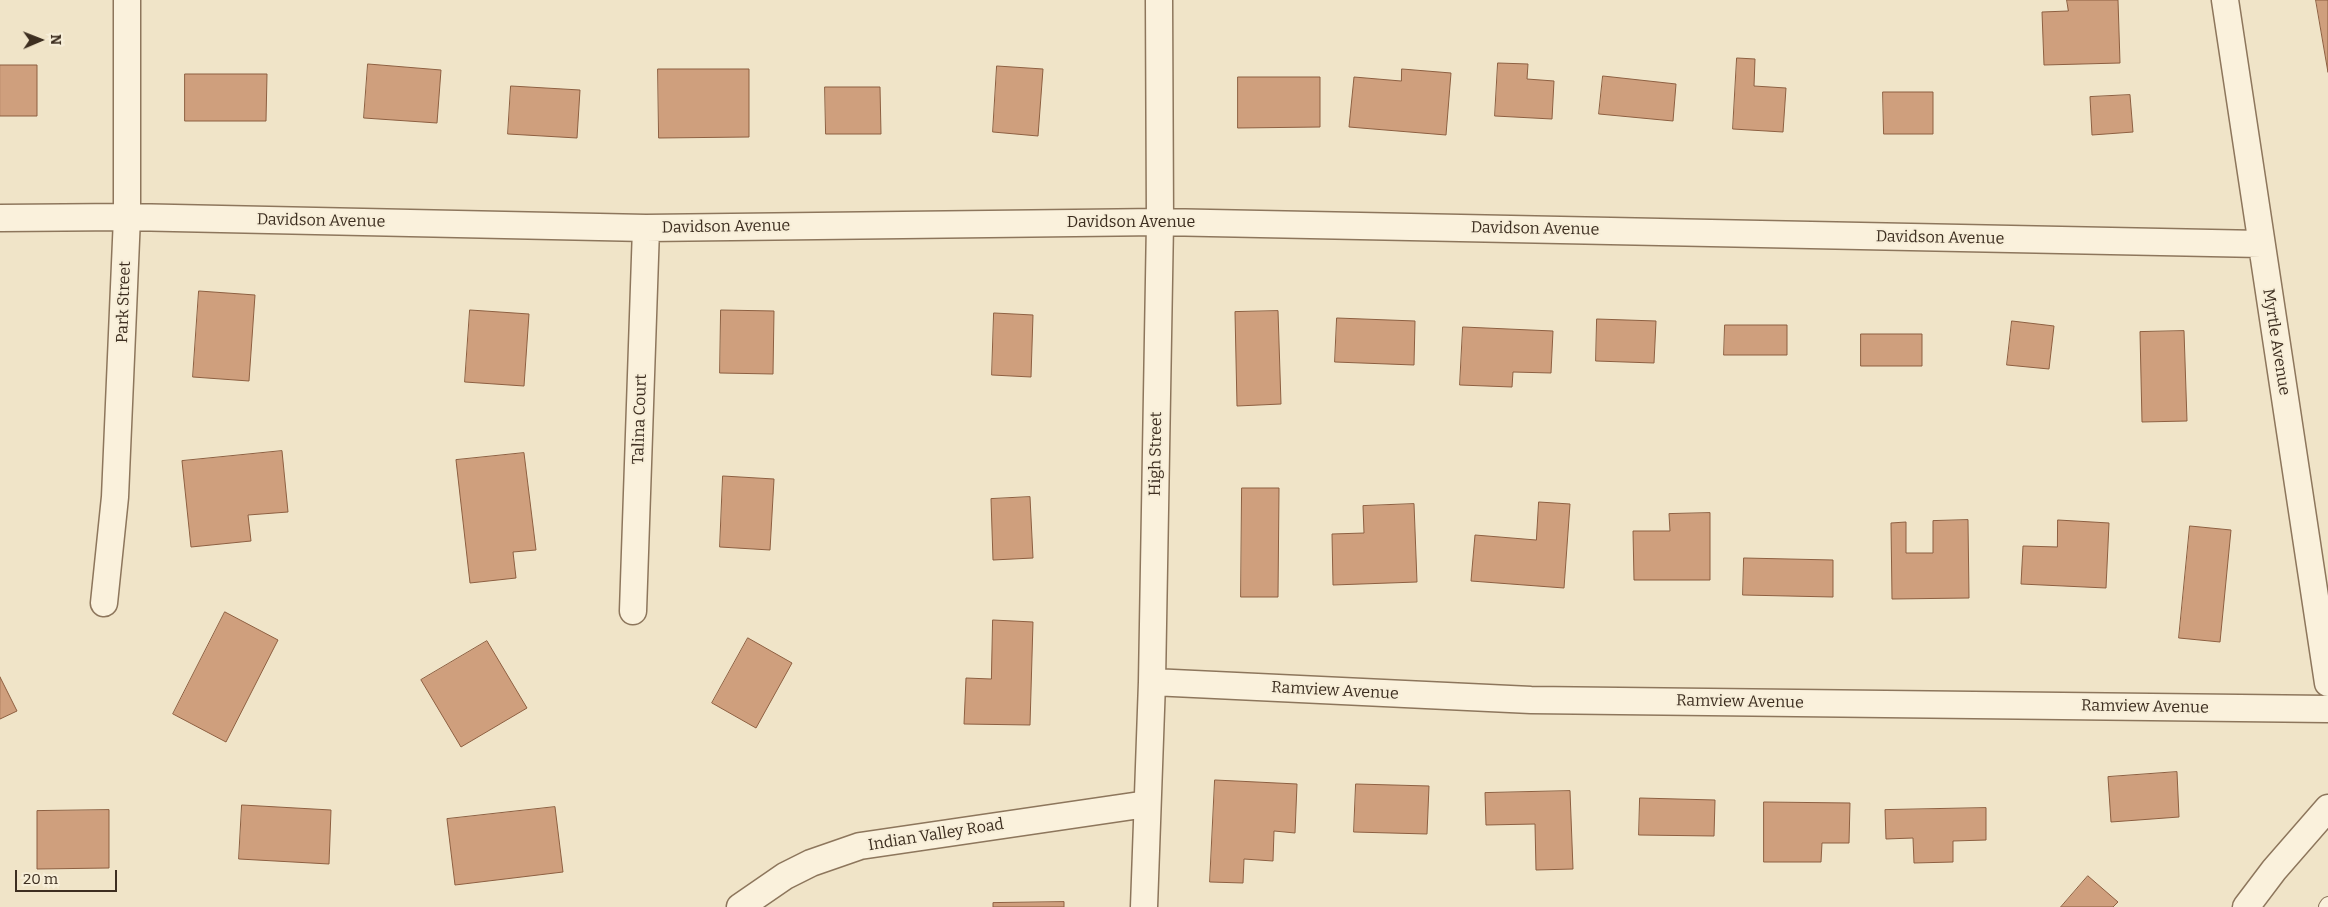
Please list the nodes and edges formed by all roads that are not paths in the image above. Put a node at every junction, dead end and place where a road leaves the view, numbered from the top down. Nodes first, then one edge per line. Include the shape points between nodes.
1 (127, 0) edge
2 (1159, 0) edge
3 (2225, 0) edge
4 (0, 218) edge
5 (127, 218) junction
6 (1160, 222) junction
7 (646, 228) junction
8 (2261, 244) junction
9 (104, 603) dead end
10 (633, 611) dead end
11 (1152, 682) junction
12 (2328, 683) edge
13 (2328, 709) edge
14 (1146, 804) junction
15 (2328, 808) edge
16 (740, 907) edge
17 (1144, 907) edge
18 (2246, 907) edge

1 - 5 street, Park Street
2 - 6 street, High Street
3 - 8 street, Myrtle Avenue
4 - 5 street, Davidson Avenue
5 - 7 street, Davidson Avenue
5 - 9 street, Park Street via 116,497
6 - 7 street, Davidson Avenue
6 - 8 street, Davidson Avenue
6 - 11 street, High Street
7 - 10 street, Talina Court
8 - 12 street, Myrtle Avenue
11 - 13 street, Ramview Avenue via 1531,700
11 - 14 street, High Street
14 - 16 street, Indian Valley Road via 860,846 785,876
14 - 17 street, High Street
15 - 18 street

